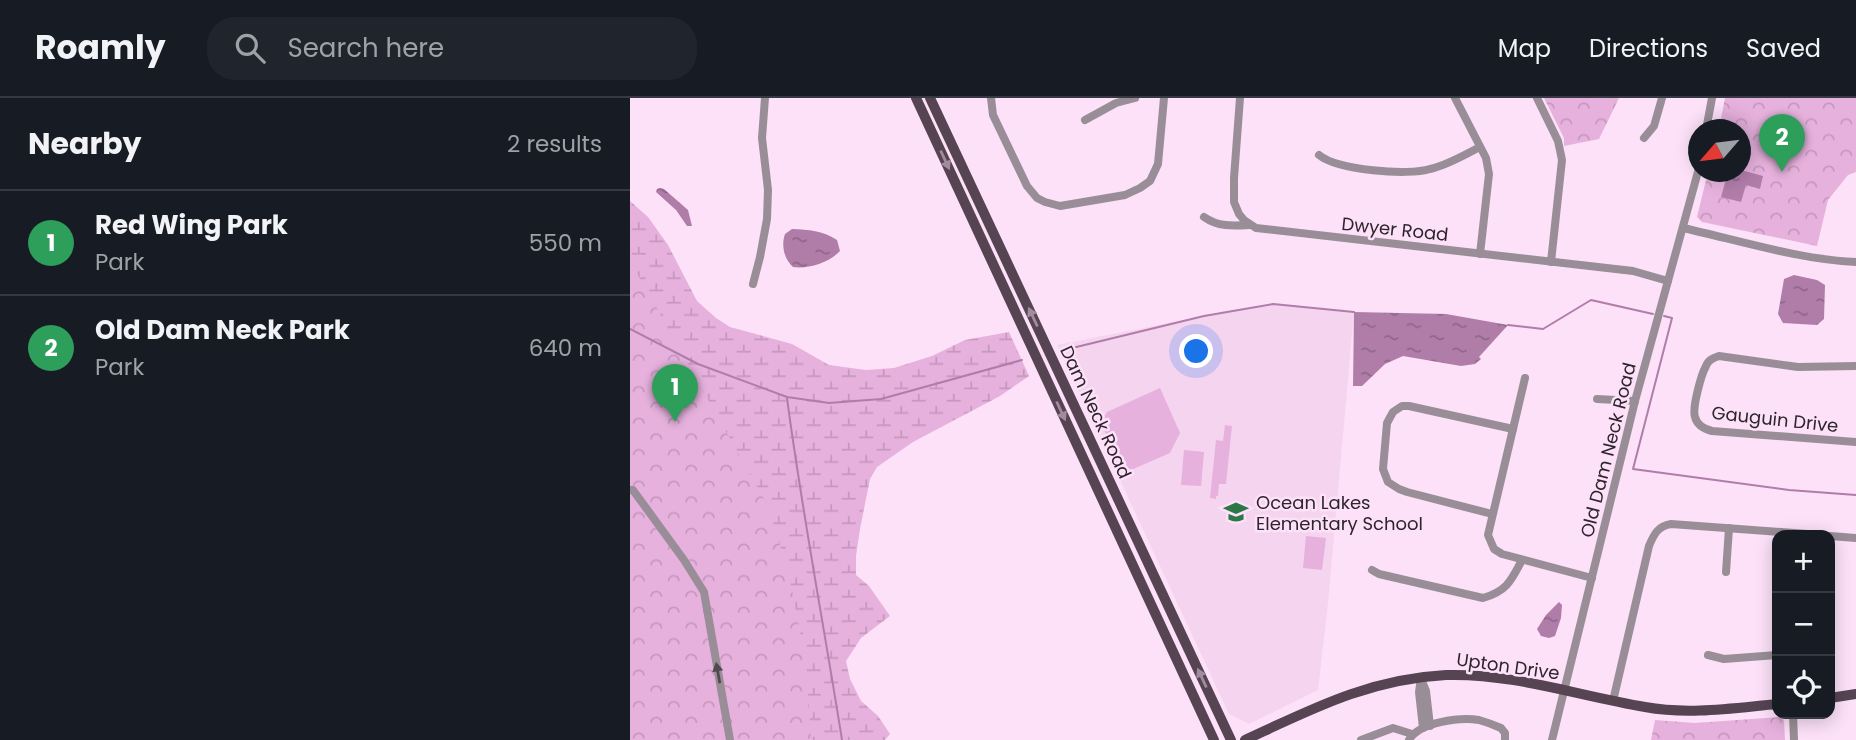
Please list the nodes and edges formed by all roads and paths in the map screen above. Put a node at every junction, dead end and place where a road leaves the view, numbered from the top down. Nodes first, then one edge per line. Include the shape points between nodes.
1 (765, 98) edge
2 (916, 98) edge
3 (930, 98) edge
4 (991, 98) edge
5 (1135, 98) edge
6 (1164, 98) edge
7 (1240, 98) edge
8 (1455, 98) edge
9 (1537, 98) edge
10 (1662, 98) edge
11 (1712, 98) edge
12 (1708, 119) edge
13 (1085, 120) dead end
14 (1644, 138) dead end
15 (1480, 147) junction
16 (1319, 155) dead end
17 (1695, 182) edge
18 (1205, 217) dead end
19 (1250, 225) junction
20 (1683, 228) junction
21 (1480, 254) junction
22 (1551, 262) junction
23 (1856, 262) edge
24 (1668, 281) junction
25 (752, 284) dead end
26 (1856, 366) edge
27 (1525, 378) dead end
28 (1597, 400) dead end
29 (1635, 401) junction
30 (1513, 429) junction
31 (1856, 442) edge
32 (630, 490) edge
33 (1492, 514) junction
34 (1130, 524) junction
35 (1729, 528) junction
36 (1117, 530) junction
37 (1772, 532) edge
38 (1835, 536) edge
39 (1856, 538) edge
40 (1522, 560) junction
41 (1372, 570) dead end
42 (1726, 572) dead end
43 (1592, 578) junction
44 (1708, 655) dead end
45 (1772, 655) edge
46 (1421, 678) junction
47 (1564, 691) junction
48 (1856, 694) edge
49 (1835, 697) edge
50 (1614, 701) junction
51 (1772, 704) edge
52 (1793, 719) edge
53 (1427, 727) junction
54 (1411, 737) edge
55 (730, 740) edge
56 (1214, 740) edge
57 (1231, 740) edge
58 (1245, 740) edge
59 (1361, 740) edge
60 (1505, 740) edge
61 (1552, 740) edge
62 (1794, 740) edge

1 - 25 street via 762,138 767,219
2 -> 36 main road, Dam Neck Road
34 -> 3 main road, Dam Neck Road
4 - 6 street via 993,115 1027,186 1037,198 1060,206 1125,195 1150,181 1158,164
5 - 13 street
7 - 19 street via 1234,202
8 - 15 street
9 - 22 street via 1562,160
10 - 14 street via 1654,126
11 - 12 street
15 - 16 street via 1417,172 1332,163
15 - 21 street via 1489,174
17 - 20 street, Old Dam Neck Road
18 - 19 street, Dwyer Road via 1220,225
19 - 21 street, Dwyer Road
20 - 23 street via 1781,251
20 - 24 street, Old Dam Neck Road
21 - 22 street, Dwyer Road
22 - 24 street, Dwyer Road via 1633,271
24 - 29 street, Old Dam Neck Road
26 - 31 street, Gauguin Drive via 1798,367 1719,356 1706,366 1694,415 1699,425 1712,431
27 - 30 street
28 - 29 street
29 - 43 street, Old Dam Neck Road
30 - 33 street
30 - 33 street via 1409,406 1397,408 1387,423 1382,469 1392,486
55 -> 32 street via 704,592
33 - 40 street via 1488,535 1494,549
34 - 36 main road
57 -> 34 main road, Dam Neck Road
35 - 37 street
35 - 42 street
35 - 50 street via 1671,524 1656,531
36 - 56 main road, Dam Neck Road
38 - 39 street
40 - 41 street via 1510,584 1483,598
40 - 43 street
43 - 47 street, Old Dam Neck Road
44 - 45 street via 1724,659
46 - 47 main road, Upton Drive via 1494,678
46 - 53 street
46 - 58 main road, Upton Drive via 1345,695
47 - 50 main road, Upton Drive
47 - 61 street, Old Dam Neck Road
48 - 49 main road
50 - 51 main road, Upton Drive via 1686,711
52 - 62 street
53 - 54 street
53 - 60 street via 1479,720 1501,728
54 - 59 street via 1393,728

